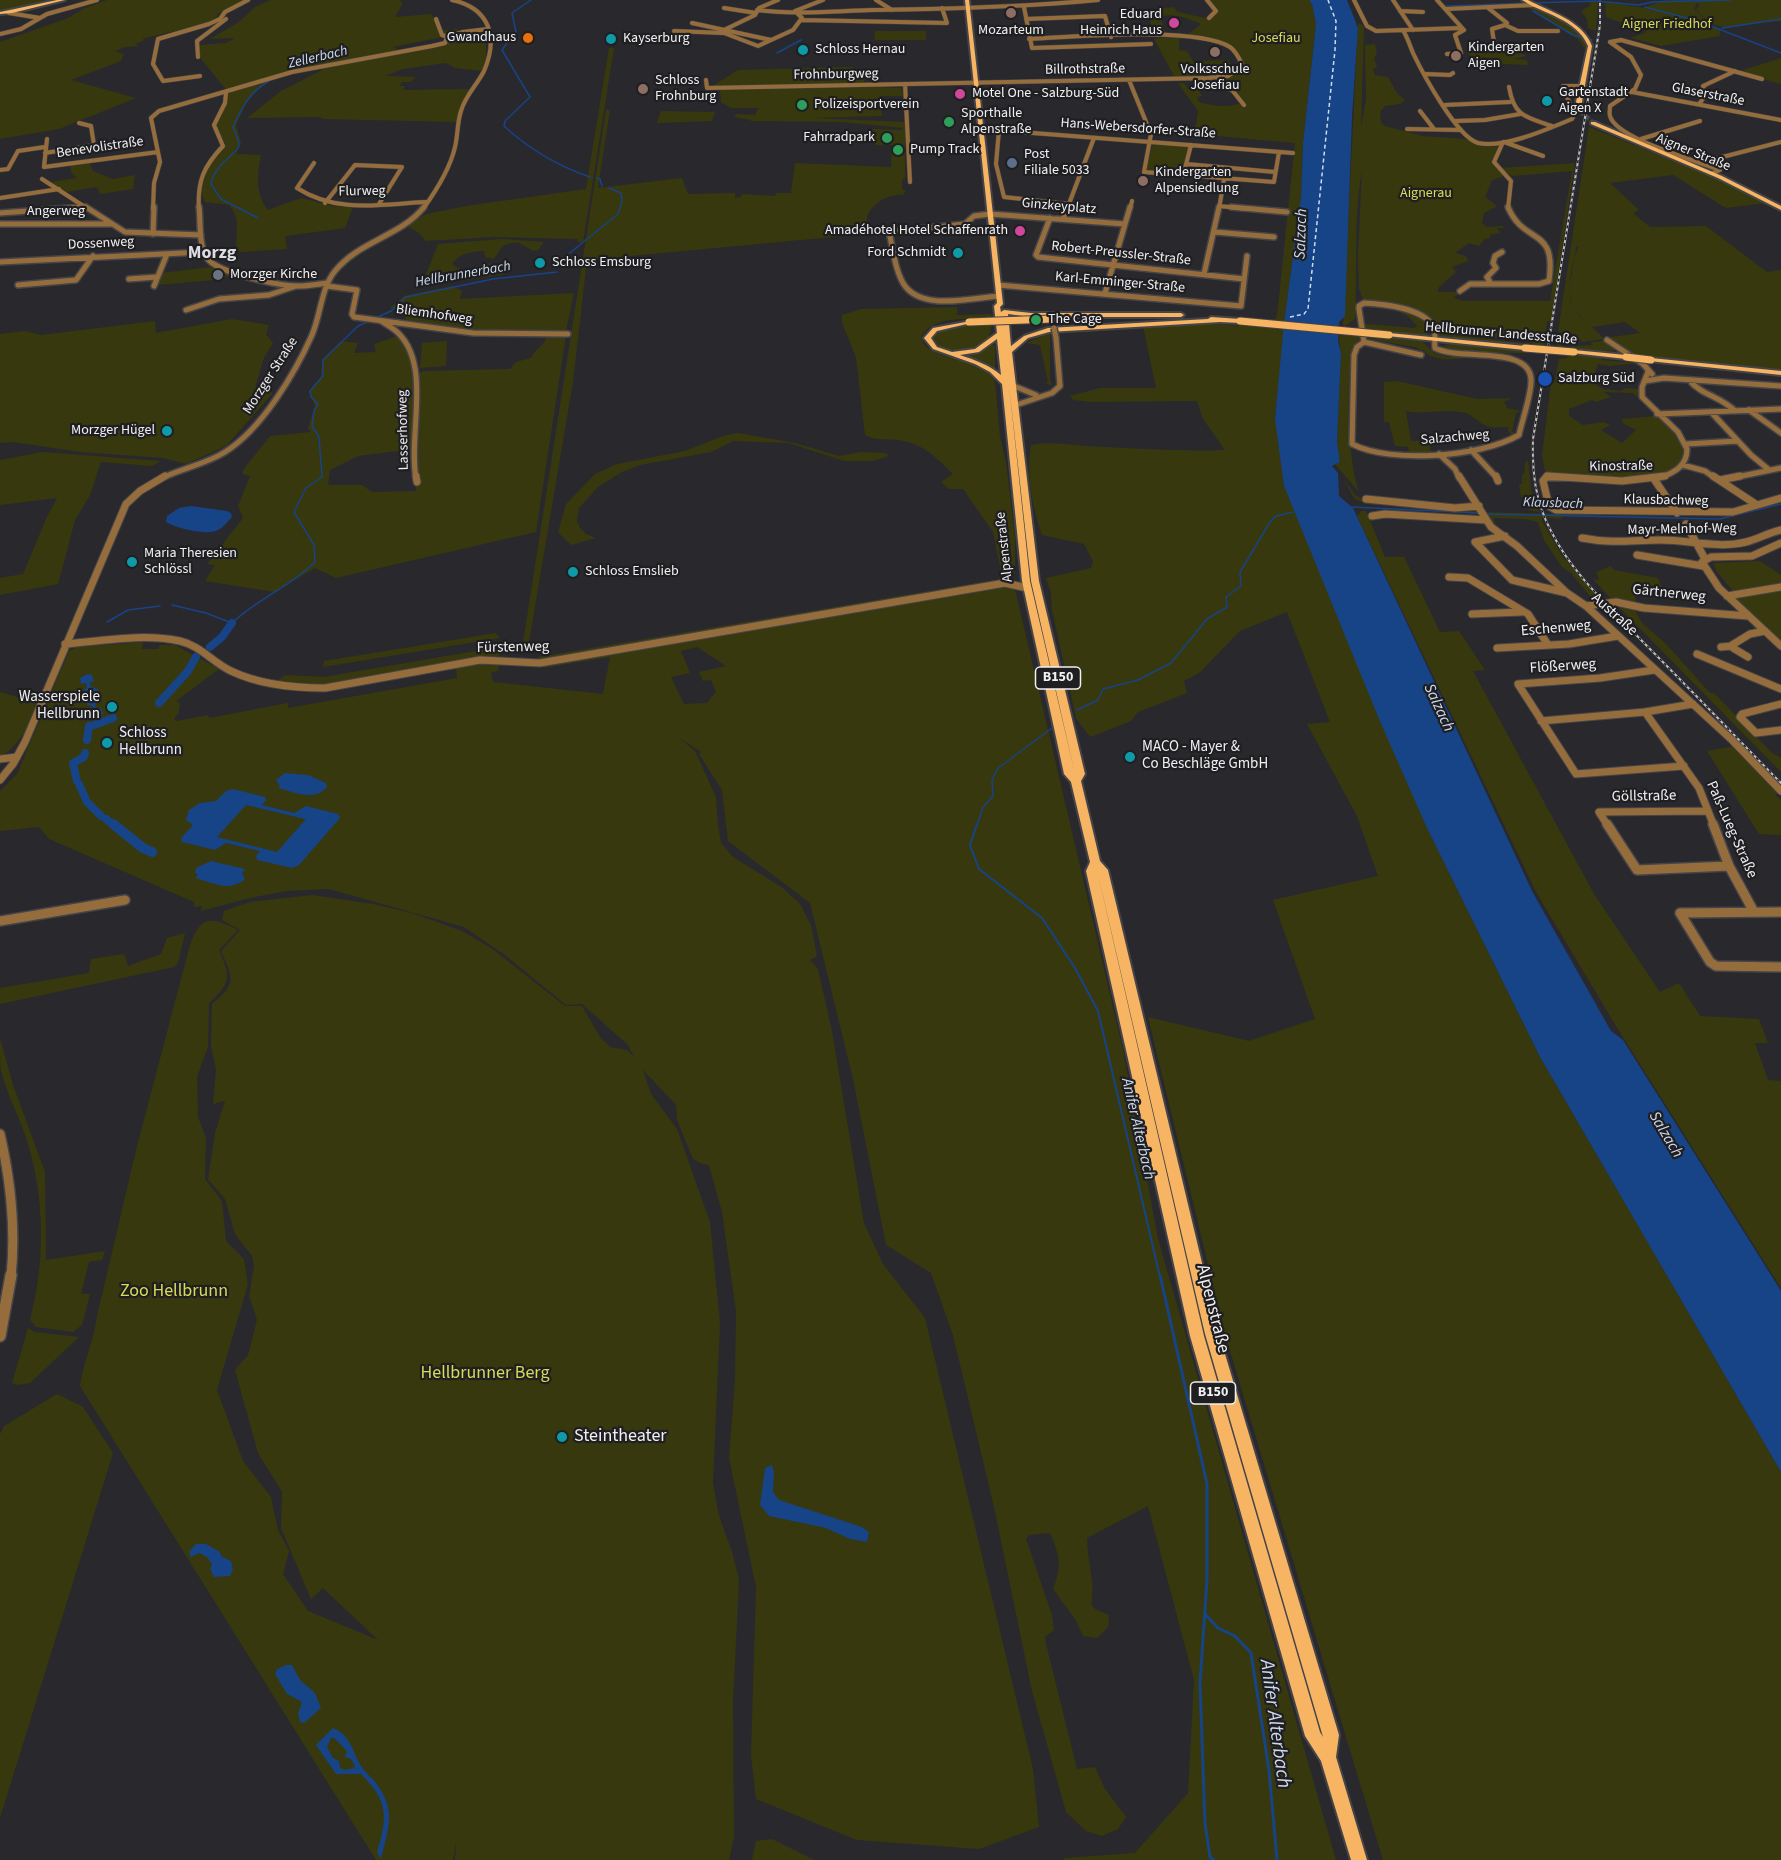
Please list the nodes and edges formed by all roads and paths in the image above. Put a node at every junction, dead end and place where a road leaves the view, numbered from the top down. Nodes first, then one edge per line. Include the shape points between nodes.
1 (63, 0) edge
2 (97, 0) edge
3 (248, 0) edge
4 (256, 0) edge
5 (452, 0) edge
6 (778, 0) edge
7 (823, 0) edge
8 (876, 0) edge
9 (966, 0) edge
10 (994, 0) edge
11 (1032, 0) edge
12 (1093, 0) edge
13 (1098, 0) edge
14 (1207, 0) edge
15 (1354, 0) edge
16 (1393, 0) edge
17 (1437, 0) edge
18 (476, 3) dead end
19 (1529, 3) edge
20 (469, 5) junction
21 (1038, 6) junction
22 (1486, 6) junction
23 (1024, 7) junction
24 (724, 8) dead end
25 (942, 8) junction
26 (967, 8) junction
27 (996, 8) junction
28 (1446, 9) junction
29 (892, 10) junction
30 (1400, 11) junction
31 (4, 12) edge
32 (757, 12) junction
33 (1423, 12) dead end
34 (800, 13) junction
35 (40, 18) junction
36 (1209, 18) dead end
37 (1026, 19) junction
38 (436, 20) dead end
39 (801, 20) junction
40 (692, 23) dead end
41 (1505, 25) junction
42 (1461, 28) junction
43 (488, 29) junction
44 (724, 30) junction
45 (1413, 30) junction
46 (674, 31) dead end
47 (1557, 31) dead end
48 (1404, 32) junction
49 (718, 33) junction
50 (0, 34) edge
51 (447, 37) junction
52 (1111, 37) junction
53 (1029, 39) junction
54 (772, 40) junction
55 (1151, 44) dead end
56 (1495, 49) dead end
57 (1447, 54) dead end
58 (198, 57) dead end
59 (1735, 71) junction
60 (1453, 73) dead end
61 (1426, 75) junction
62 (200, 76) dead end
63 (1195, 78) junction
64 (1762, 79) dead end
65 (706, 80) dead end
66 (1129, 80) junction
67 (976, 82) junction
68 (905, 84) junction
69 (1582, 86) junction
70 (1509, 87) dead end
71 (1632, 92) junction
72 (226, 93) junction
73 (1510, 102) junction
74 (1699, 104) junction
75 (1244, 105) dead end
76 (1445, 105) junction
77 (1420, 111) dead end
78 (1580, 111) dead end
79 (1520, 114) junction
80 (1781, 120) edge
81 (1455, 121) junction
82 (1700, 121) dead end
83 (79, 123) dead end
84 (1593, 123) tunnel mouth
85 (1552, 126) junction
86 (981, 129) junction
87 (1407, 129) dead end
88 (1434, 129) junction
89 (999, 130) junction
90 (1461, 130) junction
91 (1094, 138) junction
92 (47, 139) dead end
93 (1641, 139) junction
94 (1150, 142) junction
95 (1780, 142) edge
96 (1191, 145) junction
97 (1502, 145) junction
98 (45, 150) junction
99 (158, 152) junction
100 (1279, 152) junction
101 (1293, 153) dead end
102 (1543, 156) dead end
103 (1699, 163) junction
104 (314, 164) dead end
105 (1186, 164) junction
106 (0, 170) edge
107 (1275, 172) junction
108 (1713, 173) junction
109 (1183, 176) junction
110 (42, 179) dead end
111 (1224, 179) junction
112 (910, 182) dead end
113 (59, 189) junction
114 (0, 198) edge
115 (1132, 201) dead end
116 (0, 202) edge
117 (324, 202) junction
118 (426, 202) junction
119 (379, 204) junction
120 (1069, 204) junction
121 (1219, 206) junction
122 (84, 207) junction
123 (1781, 208) edge
124 (1287, 212) dead end
125 (0, 213) edge
126 (7, 213) junction
127 (990, 214) junction
128 (1050, 218) junction
129 (1064, 219) junction
130 (0, 223) edge
131 (111, 224) junction
132 (1125, 224) junction
133 (1215, 232) junction
134 (153, 234) junction
135 (201, 235) junction
136 (1274, 237) dead end
137 (203, 252) junction
138 (1502, 252) dead end
139 (167, 254) junction
140 (93, 256) junction
141 (1247, 256) dead end
142 (0, 262) edge
143 (1113, 266) junction
144 (1204, 274) junction
145 (158, 277) junction
146 (129, 279) dead end
147 (1244, 279) junction
148 (1491, 284) junction
149 (18, 285) dead end
150 (327, 285) junction
151 (998, 285) junction
152 (154, 286) dead end
153 (296, 286) junction
154 (1460, 291) dead end
155 (1105, 293) junction
156 (1000, 300) junction
157 (186, 310) dead end
158 (1004, 312) junction
159 (376, 319) junction
160 (1052, 320) junction
161 (1218, 320) junction
162 (568, 334) dead end
163 (1000, 334) junction
164 (1433, 340) junction
165 (1607, 340) dead end
166 (1364, 342) junction
167 (1011, 350) junction
168 (943, 351) junction
169 (1421, 355) dead end
170 (1648, 372) junction
171 (1781, 372) edge
172 (1664, 378) junction
173 (1689, 380) junction
174 (1646, 381) junction
175 (1010, 385) junction
176 (1781, 386) edge
177 (1039, 395) junction
178 (1016, 405) junction
179 (1781, 409) edge
180 (1749, 410) junction
181 (1735, 411) junction
182 (1711, 412) junction
183 (1657, 414) junction
184 (1781, 433) edge
185 (1737, 441) junction
186 (1686, 444) junction
187 (1471, 450) junction
188 (1438, 454) junction
189 (1683, 465) junction
190 (1781, 468) edge
191 (1768, 470) junction
192 (1654, 479) junction
193 (1720, 480) junction
194 (1498, 481) dead end
195 (417, 482) dead end
196 (1781, 498) edge
197 (1366, 499) dead end
198 (1757, 505) junction
199 (1549, 506) joint
200 (1480, 508) junction
201 (1677, 513) junction
202 (1372, 516) dead end
203 (1486, 519) junction
204 (1686, 524) dead end
205 (1781, 530) edge
206 (1504, 536) junction
207 (1582, 538) dead end
208 (1781, 543) edge
209 (1698, 544) junction
210 (1637, 555) dead end
211 (1704, 562) junction
212 (1025, 574) junction
213 (1449, 577) dead end
214 (1005, 583) junction
215 (1781, 587) edge
216 (1027, 588) junction
217 (1567, 593) junction
218 (1727, 596) junction
219 (1586, 606) junction
220 (1522, 612) junction
221 (1472, 614) dead end
222 (1748, 616) junction
223 (1765, 631) junction
224 (1618, 636) junction
225 (65, 644) junction
226 (1548, 645) junction
227 (1732, 646) junction
228 (1781, 646) edge
229 (1722, 647) dead end
230 (1497, 648) dead end
231 (1697, 654) dead end
232 (1748, 657) dead end
233 (1654, 670) junction
234 (1781, 689) edge
235 (1693, 704) junction
236 (1781, 704) edge
237 (1646, 712) junction
238 (1541, 721) junction
239 (1781, 730) edge
240 (17, 757) junction
241 (0, 759) edge
242 (1684, 766) junction
243 (0, 780) edge
244 (1076, 781) junction
245 (1781, 791) edge
246 (1708, 811) junction
247 (1729, 866) junction
248 (125, 900) dead end
249 (1754, 912) junction
250 (1781, 912) edge
251 (0, 921) edge
252 (1781, 967) edge
253 (0, 1134) edge
254 (0, 1336) edge
255 (1359, 1860) edge

1 - 31 main road
2 - 35 street
3 - 62 street via 209,24 158,39 153,64 163,81
4 - 58 street via 204,34 196,43
5 - 20 street
6 - 32 street
7 - 34 street via 795,11
8 - 29 street
9 - 26 main road, Alpenstraße / B150
10 - 27 street
11 - 21 street
12 - 13 street
12 - 21 street
14 - 36 street via 1215,11
15 - 48 street via 1368,28
16 - 30 street
17 - 28 street
18 - 20 street
19 - 22 street
19 - 69 main road via 1570,24 1590,41
20 - 43 street via 481,12
21 - 23 street
22 - 28 street
22 - 41 street via 1503,18
23 - 27 street
23 - 37 street
24 - 32 street
25 - 26 street
25 - 29 street
25 - 39 street via 947,23
26 - 27 street
26 - 67 main road, Alpenstraße / B150
28 - 42 street
29 - 34 street
30 - 33 street
30 - 45 street
31 - 35 street
32 - 34 street
32 - 44 street
34 - 39 street
35 - 50 street via 21,29
37 - 52 street via 1105,16
37 - 53 street
38 - 51 street
39 - 54 street via 793,30
40 - 44 street
41 - 47 street via 1518,31
41 - 56 street via 1492,29
42 - 45 street
42 - 57 street via 1463,31 1455,35 1461,53
43 - 51 street
43 - 118 street, Morzger Straße via 486,67 462,108 454,152
44 - 49 street
44 - 54 street
45 - 48 street
46 - 49 street
48 - 61 street
49 - 54 street via 758,46
51 - 72 street via 445,43 299,70
52 - 53 street
52 - 63 street, Billrothstraße via 1198,38 1229,46 1243,66 1228,76
53 - 55 street via 1030,47 1037,49
59 - 64 street
59 - 71 street via 1622,39 1610,42 1631,57 1640,72
59 - 74 street via 1703,86 1706,95
60 - 61 street
61 - 76 street
63 - 66 street, Billrothstraße
63 - 75 street, Billrothstraße via 1232,90
65 - 68 street, Frohnburgweg via 707,88
66 - 67 street, Billrothstraße
66 - 94 street via 1150,128
67 - 68 street, Frohnburgweg
67 - 86 main road, Alpenstraße / B150
68 - 112 street
69 - 78 main road
69 - 85 street via 1563,86 1574,117
70 - 73 street
71 - 74 street, Glaserstraße
71 - 93 street via 1612,103 1608,115 1614,125
72 - 99 street via 153,114
72 - 135 street via 214,128 223,146 198,178
73 - 76 street
73 - 79 street
74 - 80 street, Glaserstraße
76 - 81 street
77 - 88 street
79 - 81 street
79 - 85 street
81 - 90 street
82 - 93 street
83 - 98 street via 91,126 94,145
84 - 108 main road, Aigner Straße
85 - 97 street
86 - 89 street, Hans-Webersdorfer-Straße
86 - 127 main road, Alpenstraße / B150
87 - 88 street
88 - 90 street
89 - 91 street, Hans-Webersdorfer-Straße
89 - 120 street via 995,140 1004,197
90 - 97 street via 1473,142
91 - 94 street, Hans-Webersdorfer-Straße
91 - 120 street
92 - 98 street
93 - 103 street
94 - 96 street, Hans-Webersdorfer-Straße
94 - 109 street via 1143,170
95 - 103 street
96 - 100 street, Hans-Webersdorfer-Straße
96 - 105 street
97 - 102 street
97 - 148 street via 1494,162 1511,181 1509,211 1522,228 1545,243 1553,258 1547,283
98 - 99 street, Benevolistraße via 44,167
98 - 106 street via 18,151 8,169
99 - 134 street
100 - 101 street, Hans-Webersdorfer-Straße
100 - 107 street
103 - 108 street via 1720,170
104 - 117 street, Flurweg via 297,188 307,197
105 - 107 street
105 - 109 street
107 - 111 street via 1274,182
108 - 123 main road, Aigner Straße
109 - 111 street
110 - 113 street
111 - 121 street
113 - 114 street
113 - 122 street
115 - 132 street
116 - 126 street
117 - 119 street, Flurweg via 344,206
117 - 119 street via 355,165 402,167
118 - 119 street, Flurweg
118 - 150 street, Morzger Straße via 413,219 345,260
120 - 129 street
121 - 124 street
121 - 133 street
122 - 126 street
122 - 131 street
125 - 126 street
126 - 130 street
127 - 128 street, Ginzkeyplatz
127 - 151 main road, Alpenstraße / B150
127 - 156 street via 974,216 965,224 889,232 904,285 921,298
128 - 129 street, Ginzkeyplatz
128 - 143 street, Robert-Preussler-Straße via 1038,246 1038,257
129 - 132 street, Ginzkeyplatz
130 - 131 street, Angerweg
131 - 134 street via 125,232
132 - 143 street
133 - 136 street
133 - 144 street
134 - 135 street
135 - 137 street
137 - 139 street, Dossenweg
137 - 153 street via 213,266
138 - 148 street via 1495,256 1496,268 1487,277
139 - 140 street, Dossenweg
139 - 145 street
140 - 142 street, Dossenweg
140 - 149 street via 76,280
141 - 147 street
143 - 144 street, Robert-Preussler-Straße
143 - 155 street
144 - 147 street, Robert-Preussler-Straße
145 - 146 street
145 - 152 street
147 - 155 street, Karl-Emminger-Straße via 1241,306
148 - 154 street via 1469,284
150 - 153 street
150 - 159 street via 355,288 358,291 352,314
150 - 225 street, Morzger Straße via 321,314 303,353 242,438 217,456 156,479 126,504
151 - 155 street, Karl-Emminger-Straße
151 - 156 main road, Alpenstraße / B150
153 - 157 street via 269,295 219,299
156 - 158 main road, Alpenstraße / B150
156 - 163 main road, Alpenstraße / B150
158 - 161 main road, Hellbrunner Landesstraße via 1171,314
158 - 167 main road, Alpenstraße / B150
159 - 162 street, Bliemhofweg via 483,333
159 - 195 street, Lasserhofweg via 400,334 413,354
160 - 161 main road, Hellbrunner Landesstraße
160 - 168 main road, Hellbrunner Landesstraße, bridge via 943,326 927,338
160 - 177 street, bridge via 1060,386 1054,393
161 - 164 main road, Hellbrunner Landesstraße, bridge
161 - 167 main road, Hellbrunner Landesstraße via 1048,330 1026,337
163 - 168 main road via 976,351
163 - 175 main road, Alpenstraße / B150
164 - 166 street via 1434,328 1424,317 1400,308 1367,303 1359,306
164 - 171 main road, Hellbrunner Landesstraße, bridge
164 - 187 street, Salzachweg via 1435,348 1443,353 1504,357 1519,362 1530,372 1519,435 1507,444
165 - 170 street via 1643,364
166 - 169 street
166 - 188 street, Salzachweg via 1354,355 1352,444 1370,453
167 - 175 main road, Alpenstraße / B150
168 - 175 main road via 977,363
170 - 172 street
170 - 174 street
172 - 173 street
172 - 174 street
173 - 176 street
173 - 181 street via 1700,390 1726,400
174 - 183 street via 1642,397
175 - 177 street
175 - 178 main road, Alpenstraße / B150
175 - 212 main road, Alpenstraße / B150
177 - 178 street
178 - 244 main road, Alpenstraße / B150 via 1035,581 1080,774
179 - 180 street
180 - 181 street
180 - 184 street
181 - 182 street
182 - 183 street
182 - 185 street
183 - 186 street
185 - 186 street
185 - 191 street
186 - 189 street via 1688,454
187 - 188 street, Salzachweg
187 - 194 street
188 - 200 street, Austraße via 1455,469
189 - 192 street, Kinostraße via 1672,475
189 - 193 street
190 - 191 street
191 - 193 street
192 - 199 street, Kinostraße via 1547,476 1543,481
192 - 201 street
193 - 198 street
196 - 198 street, Klausbachweg
197 - 200 street
198 - 201 street, Klausbachweg via 1733,512
199 - 201 street, Klausbachweg via 1568,511
200 - 203 street, Austraße
202 - 203 street
203 - 206 street, Austraße
204 - 209 street
205 - 209 street, Mayr-Melnhof-Weg via 1746,542
206 - 217 street, Austraße
206 - 217 street via 1475,542 1512,580
207 - 209 street, Mayr-Melnhof-Weg via 1606,543 1662,540
208 - 211 street via 1752,556
209 - 211 street
210 - 211 street
211 - 218 street
212 - 214 street, Fürstenweg
212 - 216 main road, Alpenstraße / B150
213 - 220 street via 1468,578
214 - 216 street, Fürstenweg
214 - 225 street, Fürstenweg via 540,663 480,660 325,688 298,688 247,678 228,670 198,647 179,641 145,638
215 - 218 street
216 - 244 main road, Alpenstraße / B150 via 1069,774
217 - 219 street, Austraße
218 - 222 street
219 - 222 street, Gärtnerweg via 1616,602 1644,608
219 - 224 street, Austraße
220 - 221 street
220 - 226 street via 1528,614
222 - 223 street
223 - 227 street via 1750,634
223 - 228 street
224 - 226 street, Eschenweg
224 - 233 street, Austraße
225 - 240 street, Morzger Straße
226 - 230 street, Eschenweg
227 - 229 street
227 - 232 street
231 - 234 street
233 - 235 street, Austraße
233 - 238 street, Flößerweg via 1518,684
235 - 237 street
235 - 245 street, Austraße
236 - 239 street via 1740,717 1756,733
237 - 238 street
237 - 242 street, Paß-Lueg-Straße
238 - 242 street via 1576,774
240 - 241 street
240 - 243 street
242 - 246 street, Paß-Lueg-Straße
244 - 255 main road, Alpenstraße / B150 via 1095,862 1091,871 1197,1335 1313,1736 1328,1757
246 - 247 street, Paß-Lueg-Straße
246 - 247 street, Göllstraße via 1599,812 1637,870
247 - 249 street, Paß-Lueg-Straße
248 - 251 street
249 - 250 street
249 - 252 street via 1680,914 1716,966
253 - 254 street via 13,1199 15,1234

